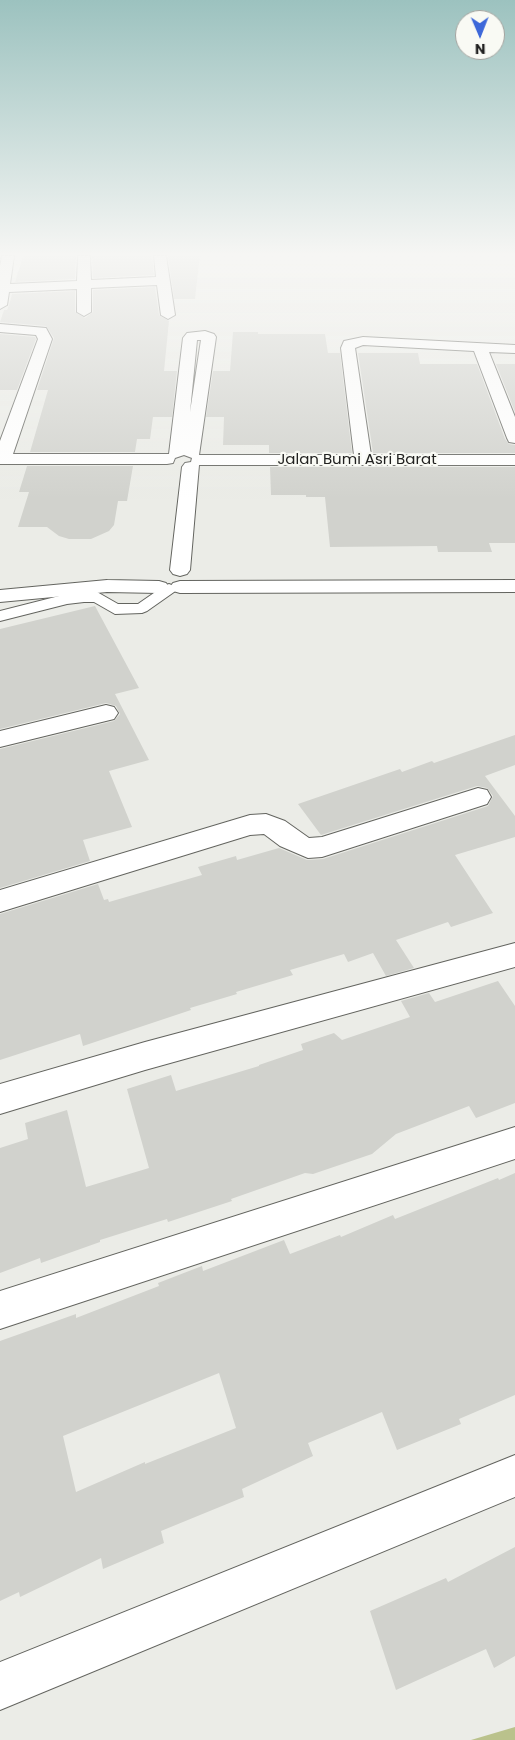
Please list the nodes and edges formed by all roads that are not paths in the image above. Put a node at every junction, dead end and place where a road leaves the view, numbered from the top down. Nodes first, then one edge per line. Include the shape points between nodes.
1 (44, 337) edge
2 (191, 337) edge
3 (209, 337) edge
4 (480, 347) junction
5 (515, 348) edge
6 (515, 438) edge
7 (1, 459) edge
8 (184, 460) junction
9 (363, 460) junction
10 (515, 460) edge
11 (515, 571) edge
12 (15, 575) edge
13 (171, 578) junction
14 (515, 586) edge
15 (0, 596) edge
16 (0, 616) edge
17 (106, 713) dead end
18 (0, 739) edge
19 (478, 797) dead end
20 (0, 901) edge
21 (515, 955) edge
22 (0, 1099) edge
23 (515, 1143) edge
24 (0, 1310) edge
25 (515, 1476) edge
26 (0, 1686) edge

1 - 7 street
2 - 8 street
3 - 8 street
4 - 5 street
4 - 6 street
4 - 9 street via 363,341 349,344
7 - 8 street, Jalan Bumi Asri Barat
8 - 9 street, Jalan Bumi Asri Barat
8 - 13 street via 169,508
9 - 10 street, Jalan Bumi Asri Barat
11 - 13 street via 248,570
12 - 13 street via 71,571
13 - 14 street
13 - 15 street
13 - 16 lane via 142,608 115,609 97,598 84,597
17 - 18 street
19 - 20 street via 322,847 302,846 266,824 250,825
21 - 22 street
23 - 24 street
25 - 26 street

